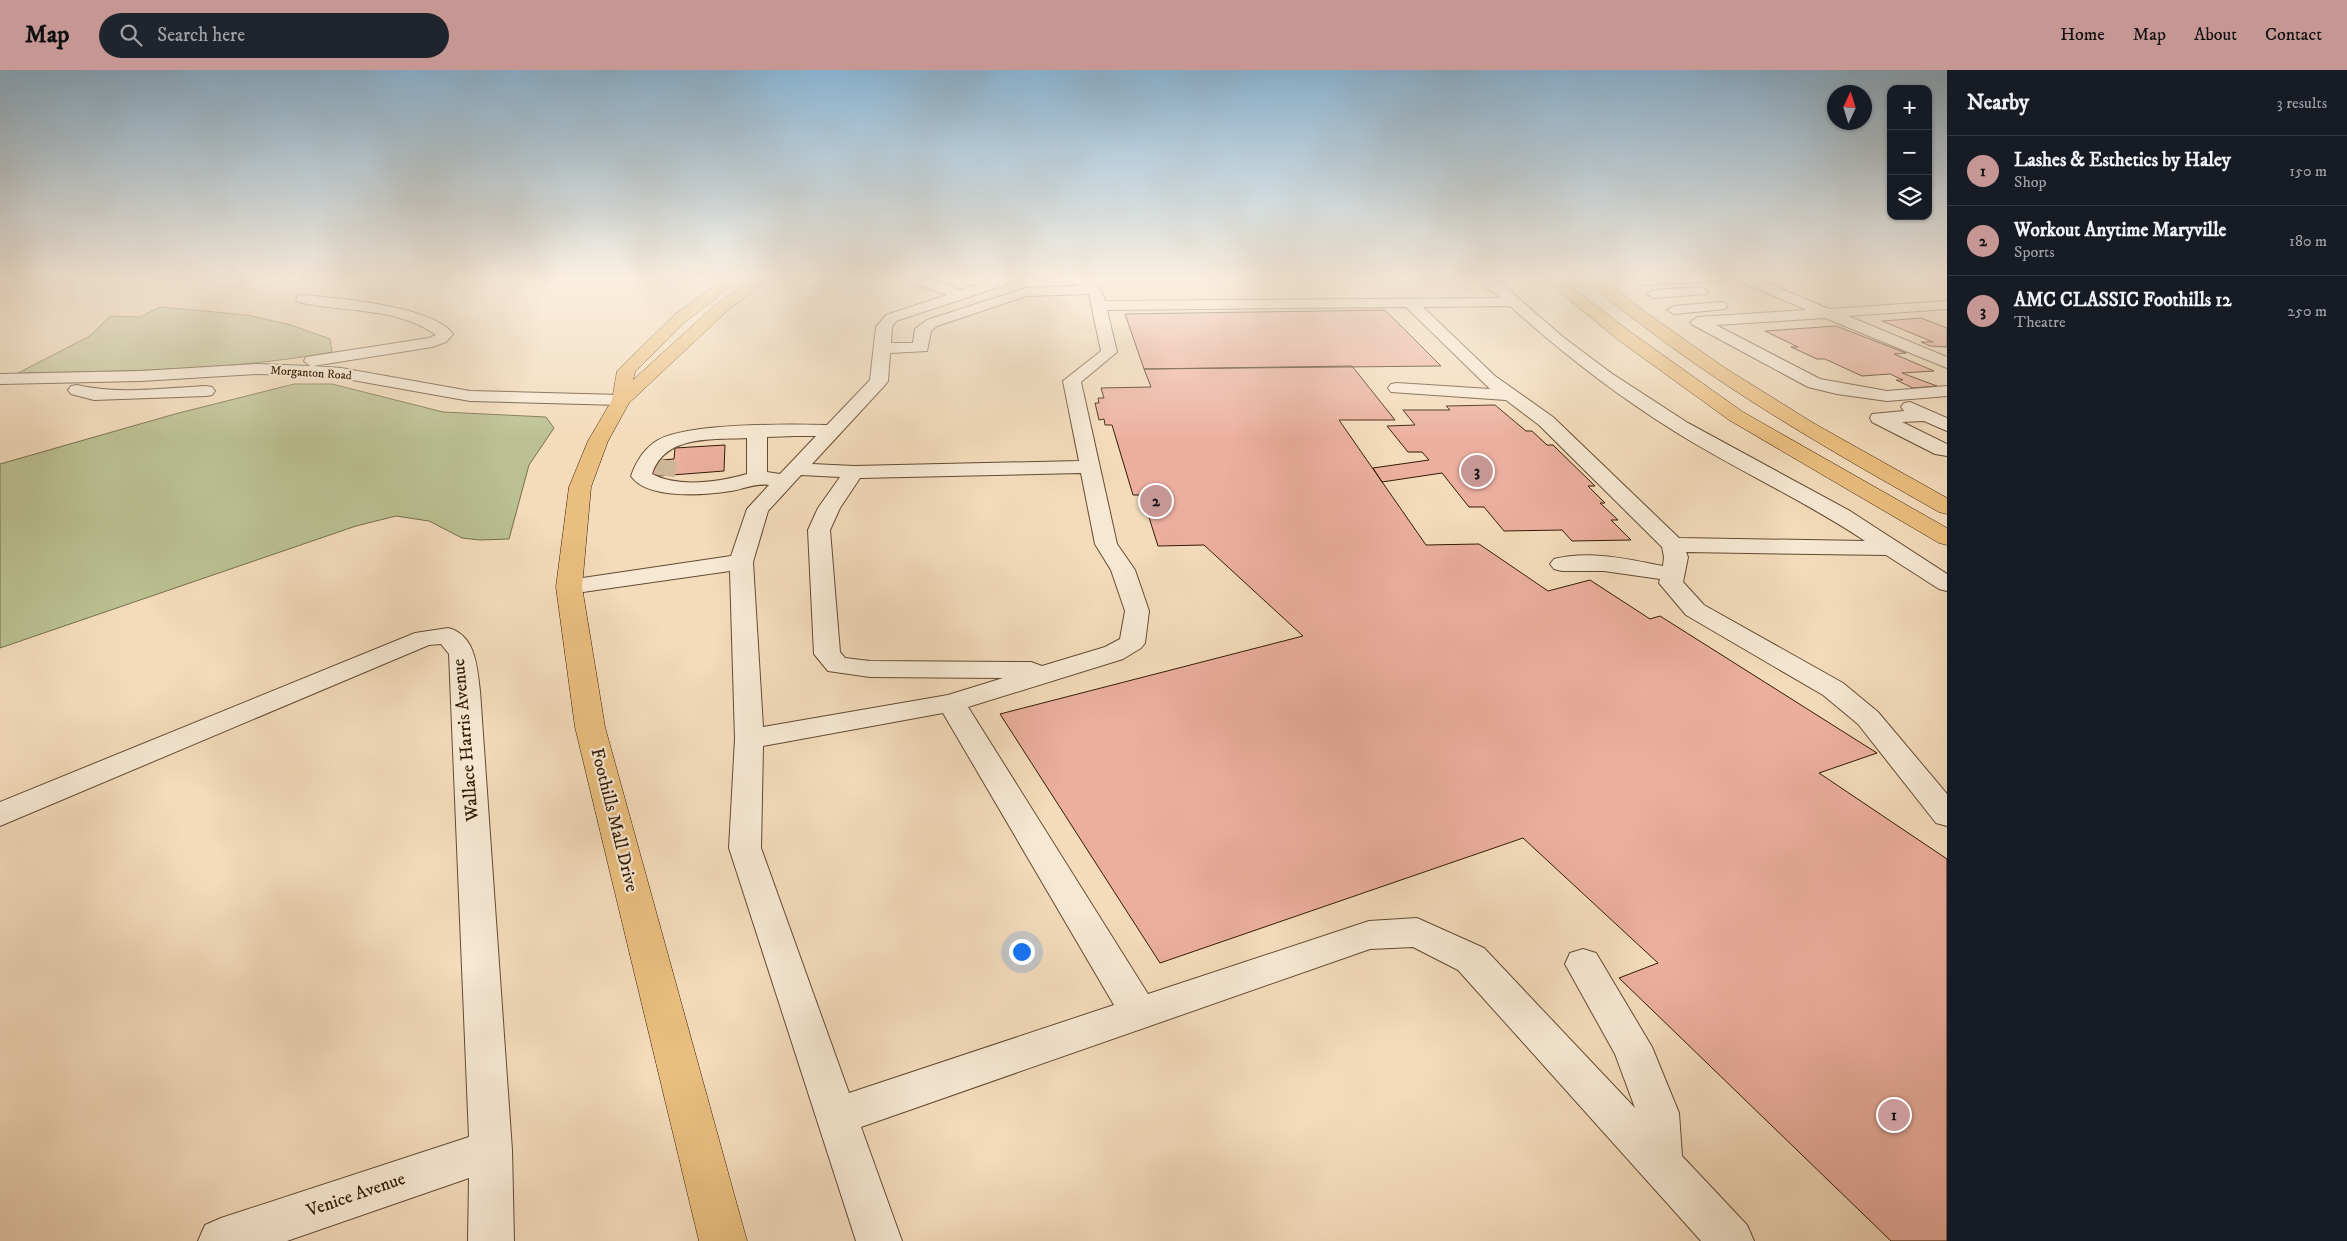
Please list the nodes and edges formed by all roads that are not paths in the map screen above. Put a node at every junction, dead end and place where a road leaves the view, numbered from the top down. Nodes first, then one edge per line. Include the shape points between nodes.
1 (441, 331) edge
2 (667, 331) edge
3 (697, 331) edge
4 (884, 331) edge
5 (923, 331) edge
6 (1104, 331) edge
7 (1438, 331) edge
8 (1547, 331) edge
9 (1619, 331) edge
10 (1658, 331) edge
11 (1714, 331) edge
12 (1870, 331) edge
13 (882, 348) junction
14 (1947, 364) edge
15 (279, 369) junction
16 (82, 378) junction
17 (0, 379) edge
18 (1396, 388) dead end
19 (1508, 394) junction
20 (1942, 394) edge
21 (1887, 396) junction
22 (621, 400) junction
23 (1926, 415) junction
24 (1947, 425) edge
25 (831, 431) junction
26 (757, 432) junction
27 (1947, 450) edge
28 (1091, 467) junction
29 (854, 472) junction
30 (779, 476) junction
31 (1947, 507) edge
32 (1947, 538) edge
33 (1673, 545) junction
34 (1891, 548) junction
35 (741, 562) junction
36 (1562, 564) dead end
37 (1673, 575) junction
38 (1947, 584) edge
39 (569, 587) junction
40 (1057, 670) junction
41 (951, 703) junction
42 (749, 739) junction
43 (0, 815) edge
44 (1947, 816) edge
45 (1583, 964) dead end
46 (1139, 1014) junction
47 (837, 1116) junction
48 (491, 1150) junction
49 (1661, 1166) junction
50 (221, 1241) edge
51 (491, 1241) edge
52 (723, 1241) edge
53 (879, 1241) edge
54 (1731, 1241) edge

1 - 15 street via 445,334 432,342
2 - 22 main road, Foothills Mall Drive via 626,371
3 - 22 main road, Foothills Mall Drive
4 - 13 street
5 - 13 street via 921,348
6 - 28 street via 1109,352 1072,382
7 - 19 street
8 - 34 street via 1598,372 1673,422 1842,516
9 - 32 main road via 1736,416
10 - 31 main road via 1775,408
11 - 21 street via 1814,383
12 - 14 street
13 - 25 street via 878,382
15 - 16 street, Morganton Road
15 - 16 street via 260,380 224,388 146,394 94,395 75,389
15 - 22 street, Morganton Road via 341,373 470,396
16 - 17 street, Morganton Road
18 - 19 street via 1431,388 1477,395
19 - 33 street via 1546,421
20 - 21 street
21 - 23 street
22 - 39 main road, Foothills Mall Drive via 598,441 580,487
23 - 24 street
23 - 27 street via 1880,418
25 - 26 street
25 - 30 street
26 - 30 street
26 - 30 street via 686,436 664,444 659,468 674,488 732,485
28 - 29 street
28 - 40 street via 1106,544 1122,570 1137,611 1132,643 1114,653
29 - 30 street
29 - 40 street via 828,508 819,530 827,654 837,665 870,669
30 - 35 street via 758,508
33 - 34 street
33 - 37 street via 1676,557
34 - 38 street
35 - 39 street
35 - 42 street
36 - 37 street via 1587,561 1618,564
37 - 44 street via 1671,583 1695,610 1833,689 1868,718
39 - 52 main road, Foothills Mall Drive via 590,727
40 - 41 street
41 - 42 street
41 - 46 street
42 - 47 street via 745,848
43 - 48 street, Wallace Harris Avenue via 424,638 448,636 462,653 466,690
45 - 49 street via 1632,1047 1658,1113
46 - 47 street
46 - 49 street via 1369,935 1417,932 1471,959
47 - 53 street
48 - 50 street, Venice Avenue
48 - 51 street, Wallace Harris Avenue
49 - 54 street

